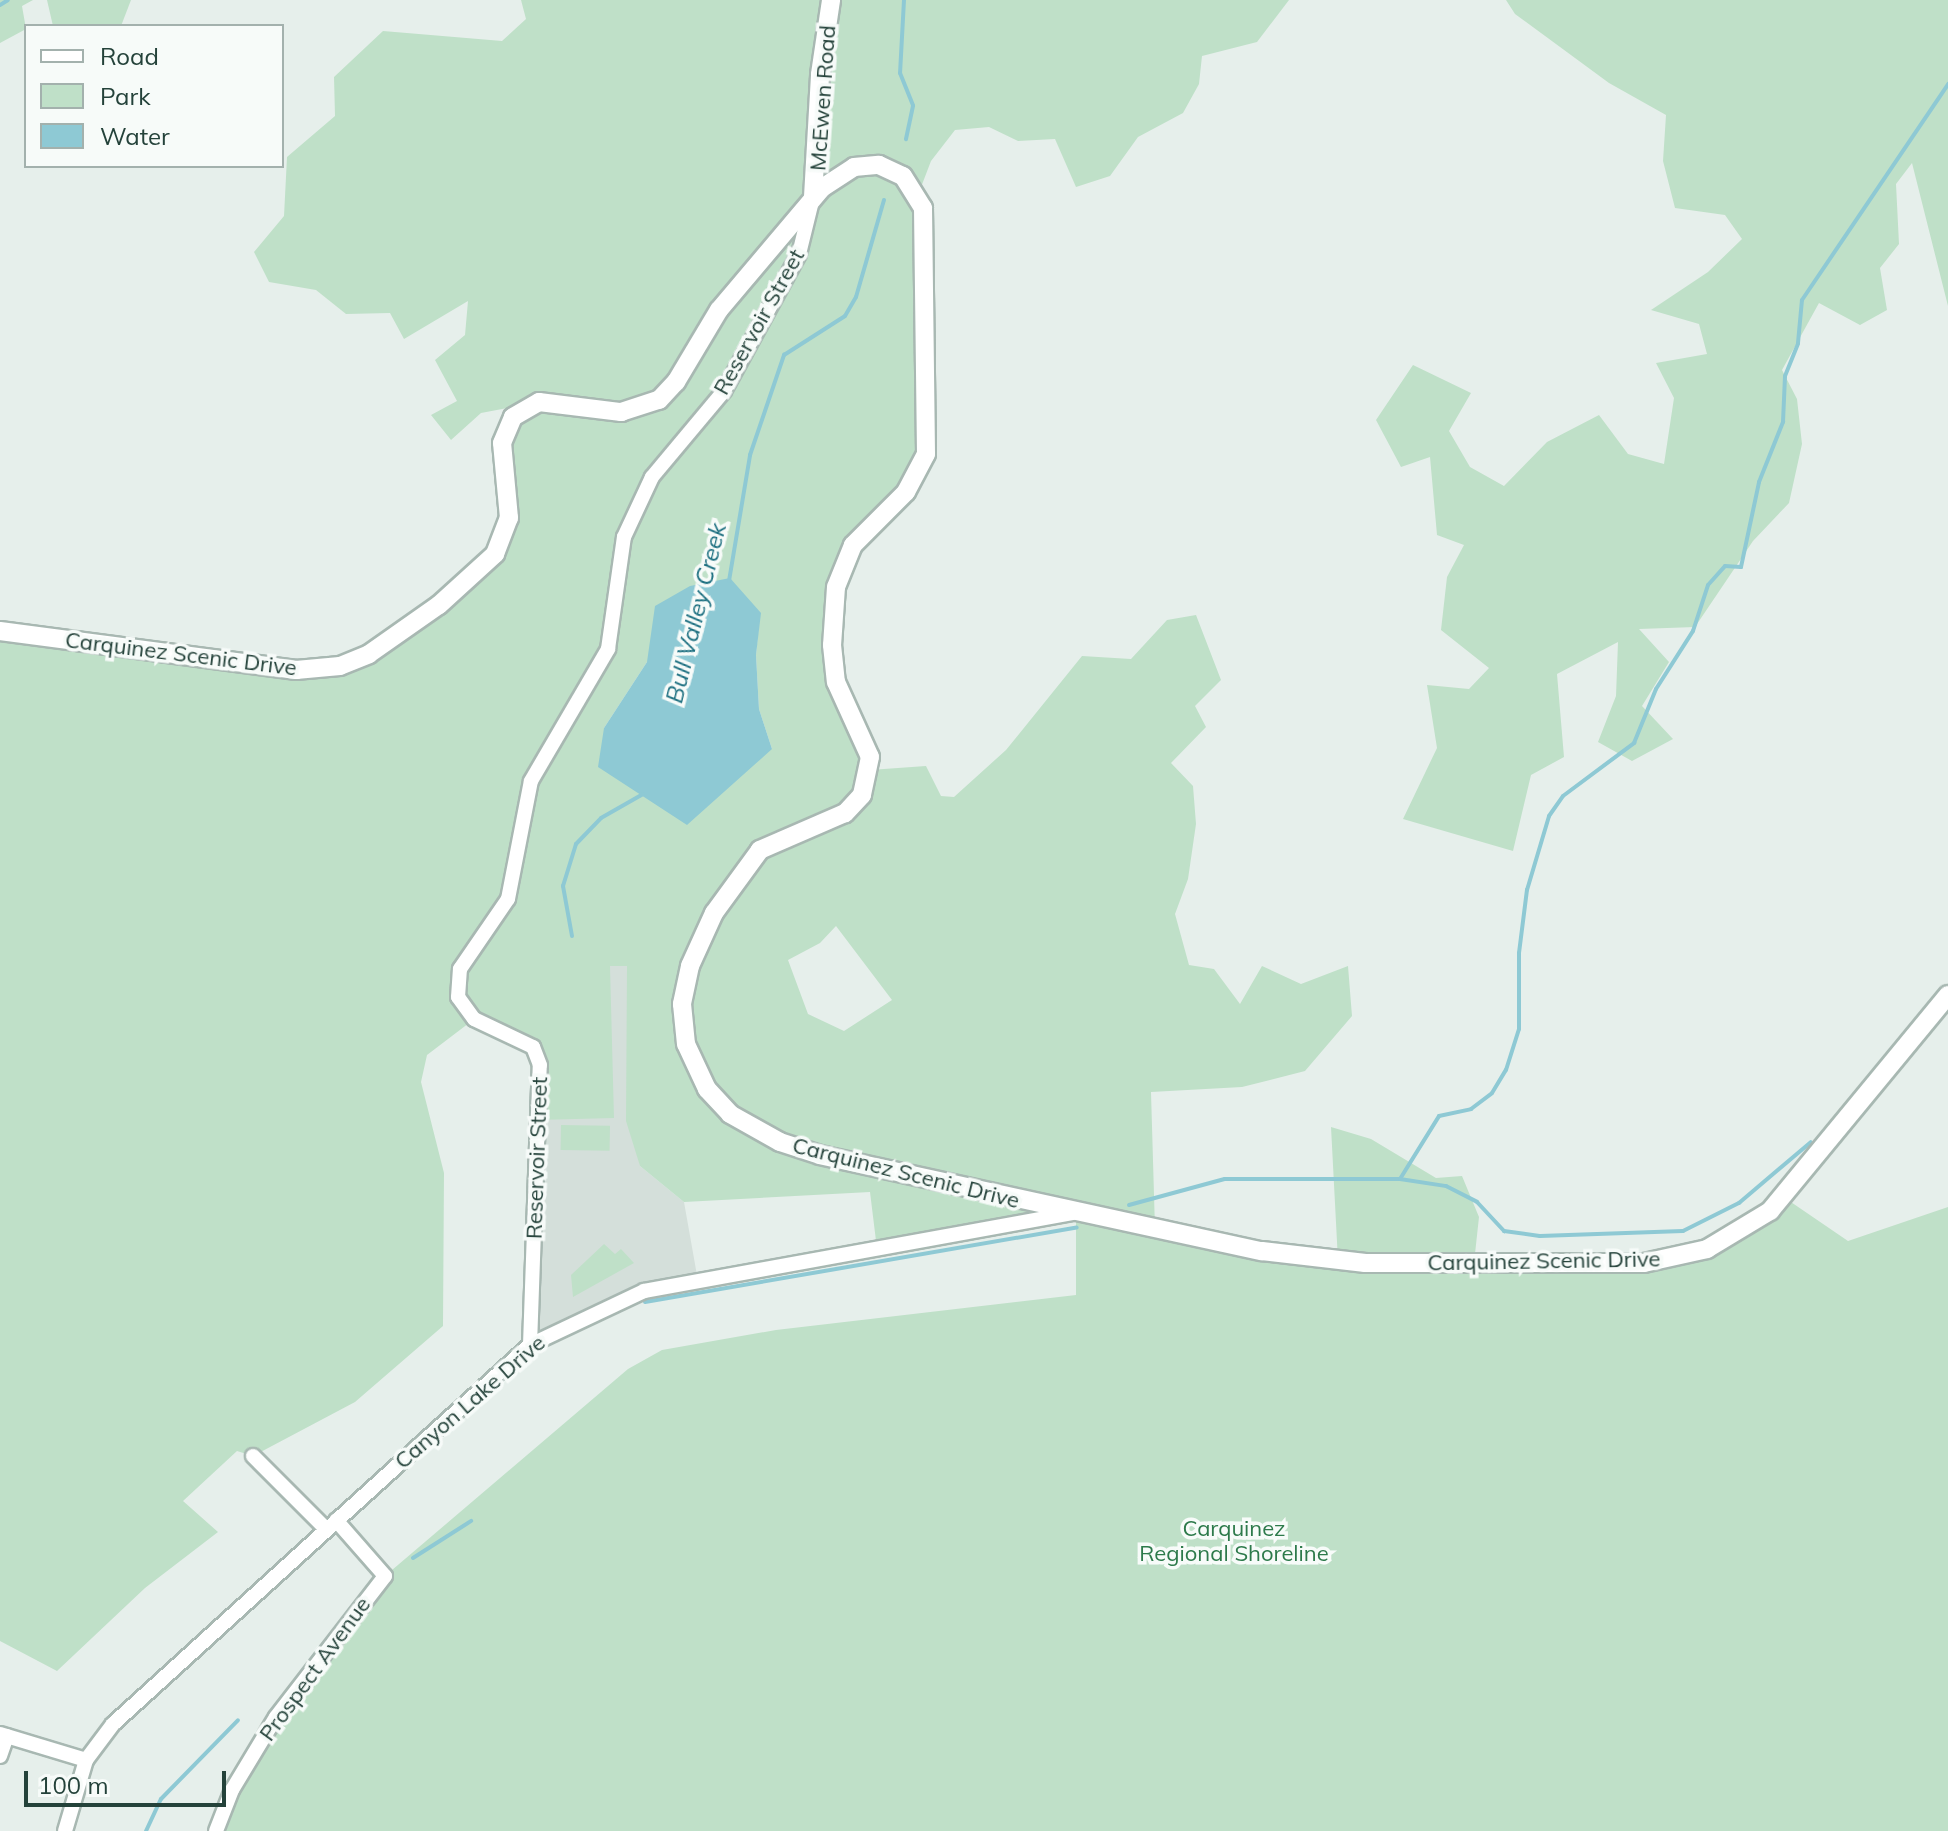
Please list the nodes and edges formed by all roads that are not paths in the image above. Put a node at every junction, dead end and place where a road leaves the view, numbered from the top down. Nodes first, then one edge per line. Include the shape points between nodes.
1 (831, 0) edge
2 (813, 197) junction
3 (0, 631) edge
4 (1948, 995) edge
5 (1076, 1213) junction
6 (530, 1345) junction
7 (253, 1456) dead end
8 (331, 1524) junction
9 (3, 1735) edge
10 (0, 1756) edge
11 (86, 1760) junction
12 (65, 1831) edge
13 (216, 1831) edge

1 - 2 street, McEwen Road via 820,74
2 - 3 street, Carquinez Scenic Drive via 719,310 676,382 659,400 621,412 539,402 513,417 502,443 509,518 495,554 439,605 369,654 340,666 296,670
2 - 5 street, Carquinez Scenic Drive via 842,172 866,164 903,176 918,195 925,221 926,454 906,492 853,545 836,587 836,682 867,742 867,783 845,813 772,841 738,875 690,966 682,1004 686,1044 718,1103 780,1142
2 - 6 street, Reservoir Street via 799,254 724,391 652,477 624,537 608,649 531,781 508,899 460,969 458,997 474,1019 533,1047 540,1065
4 - 5 street, Carquinez Scenic Drive via 1785,1198 1740,1232 1680,1257 1604,1265 1339,1261
5 - 6 street, Canyon Lake Drive via 644,1291
6 - 8 street, Canyon Lake Drive
7 - 8 street, Prospect Avenue
8 - 11 street, Canyon Lake Drive via 113,1724
8 - 13 street, Prospect Avenue via 385,1576 276,1717 232,1790
9 - 10 street
9 - 11 street
11 - 12 street, Canyon Lake Drive

